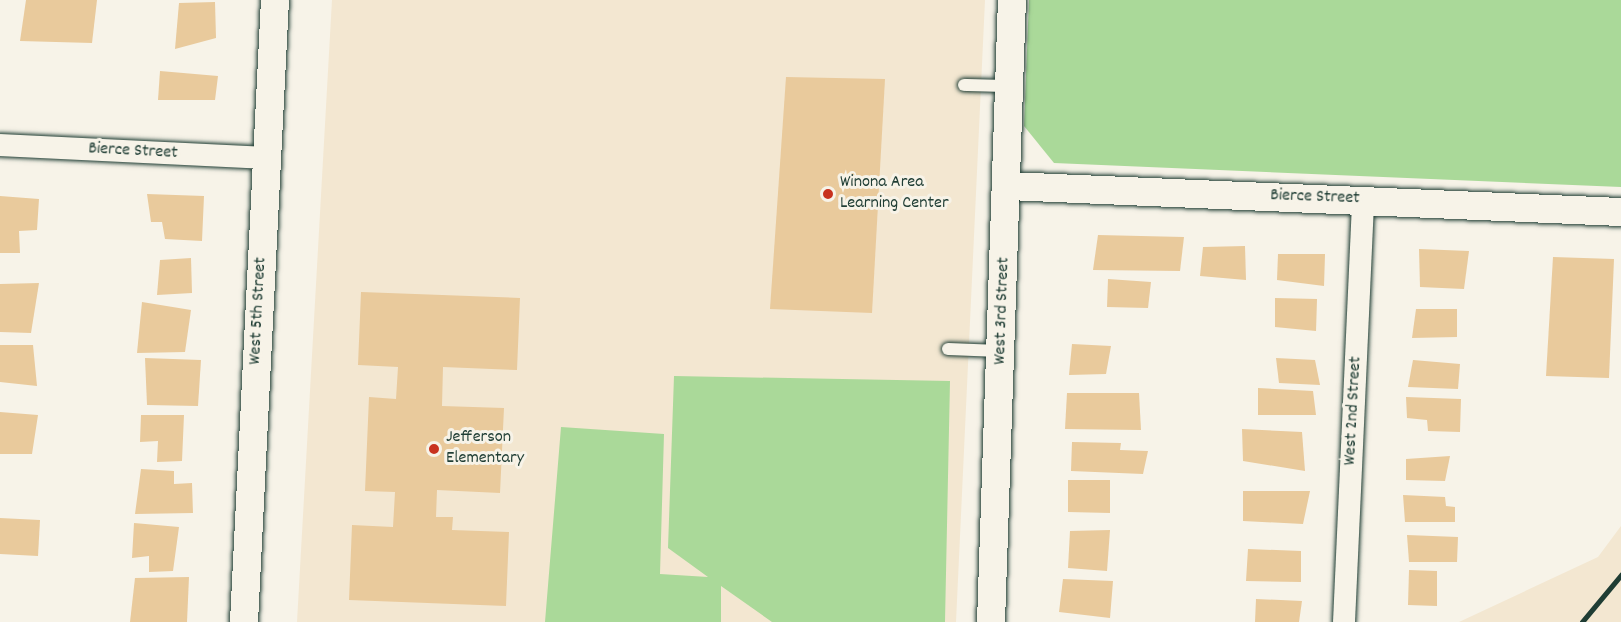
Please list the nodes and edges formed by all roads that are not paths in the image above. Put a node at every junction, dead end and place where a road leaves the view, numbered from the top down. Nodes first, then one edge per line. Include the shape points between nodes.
1 (275, 0) edge
2 (1012, 0) edge
3 (964, 85) dead end
4 (1010, 86) junction
5 (0, 145) edge
6 (267, 158) junction
7 (1008, 186) junction
8 (1363, 200) junction
9 (1621, 212) edge
10 (948, 349) dead end
11 (1001, 351) junction
12 (244, 622) edge
13 (991, 622) edge
14 (1344, 622) edge

1 - 6 street, West 5th Street
2 - 4 street, West 3rd Street
3 - 4 lane
4 - 7 street, West 3rd Street
5 - 6 street, Bierce Street
6 - 12 street, West 5th Street
7 - 8 street, Bierce Street
7 - 11 street, West 3rd Street
8 - 9 street, Bierce Street
8 - 14 street, West 2nd Street
10 - 11 lane
11 - 13 street, West 3rd Street

